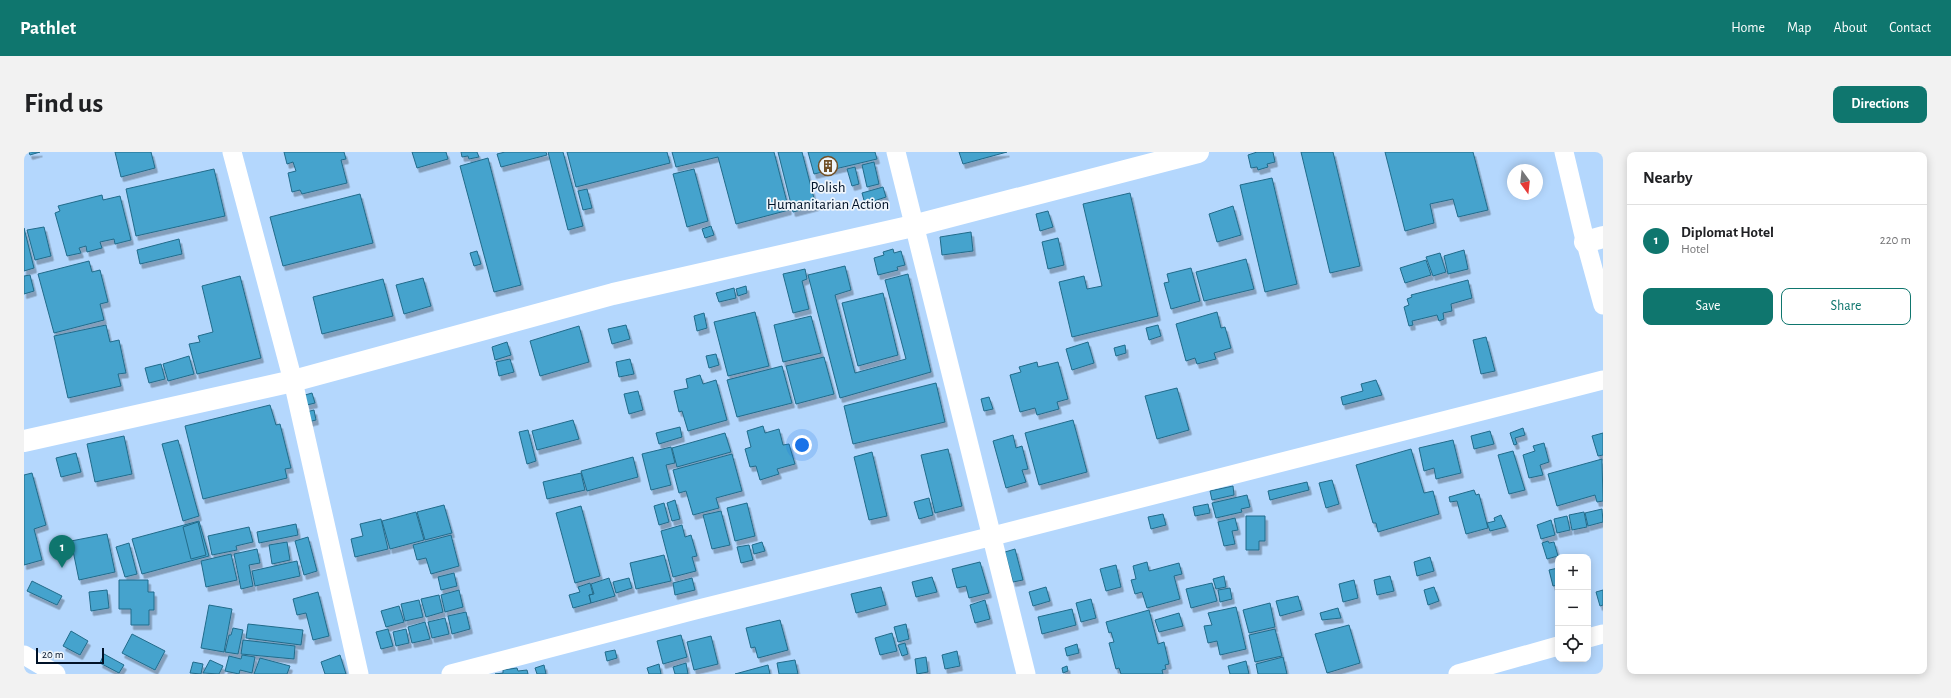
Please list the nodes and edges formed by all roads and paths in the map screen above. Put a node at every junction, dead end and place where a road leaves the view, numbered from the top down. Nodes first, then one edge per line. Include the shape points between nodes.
1 (232, 152) edge
2 (896, 152) edge
3 (1198, 152) edge
4 (1564, 152) edge
5 (913, 226) junction
6 (1594, 240) edge
7 (1603, 305) edge
8 (1603, 380) edge
9 (293, 381) junction
10 (24, 441) edge
11 (993, 536) junction
12 (1603, 634) edge
13 (1591, 637) edge
14 (1555, 647) edge
15 (24, 654) edge
16 (56, 674) edge
17 (359, 674) edge
18 (451, 674) edge
19 (1026, 674) edge
20 (1458, 674) edge

1 - 9 street
2 - 5 street
3 - 5 street
4 - 6 street
5 - 9 street via 613,294
5 - 11 street
6 - 7 street
8 - 11 street
9 - 10 street
9 - 17 street
11 - 18 street
11 - 19 street
12 - 13 street
14 - 20 street
15 - 16 street

